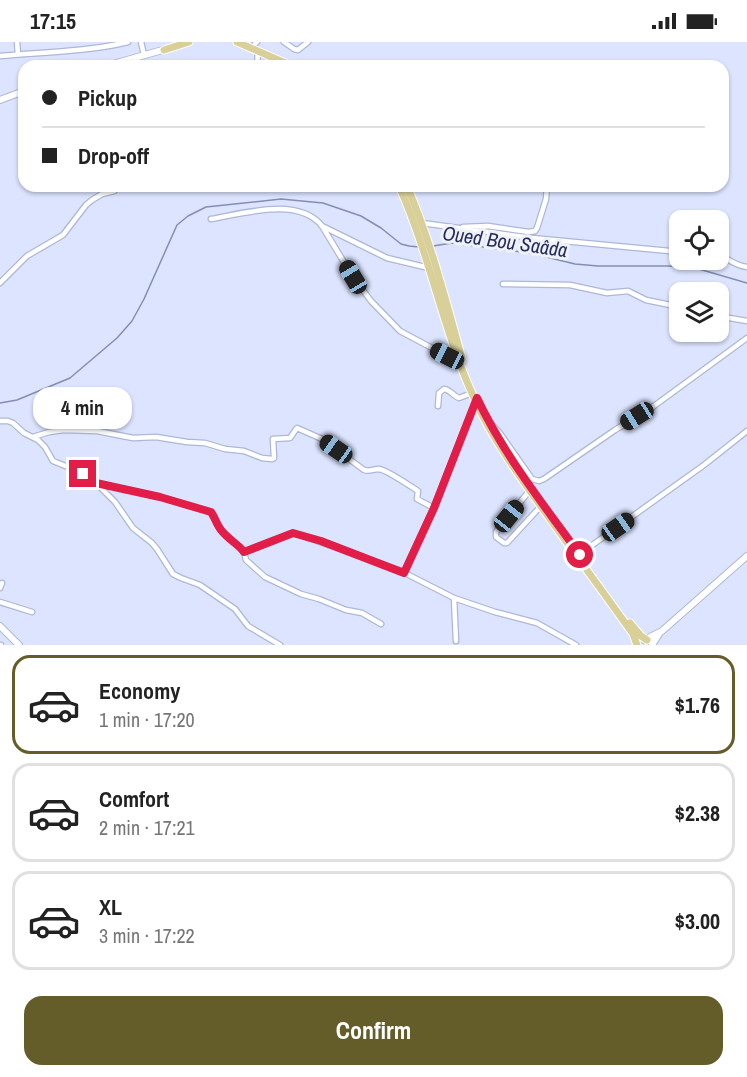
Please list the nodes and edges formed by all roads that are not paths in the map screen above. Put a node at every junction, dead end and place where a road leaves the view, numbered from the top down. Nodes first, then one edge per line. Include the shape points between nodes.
1 (18, 42) edge
2 (128, 42) edge
3 (141, 42) edge
4 (167, 42) edge
5 (172, 42) edge
6 (181, 42) edge
7 (189, 42) edge
8 (237, 42) edge
9 (284, 42) edge
10 (308, 42) edge
11 (255, 45) edge
12 (164, 50) junction
13 (18, 54) junction
14 (144, 55) junction
15 (0, 56) edge
16 (127, 60) edge
17 (256, 60) edge
18 (281, 60) edge
19 (290, 60) edge
20 (18, 93) edge
21 (0, 100) edge
22 (110, 192) edge
23 (402, 192) edge
24 (409, 192) edge
25 (547, 192) edge
26 (210, 219) dead end
27 (322, 226) junction
28 (455, 228) junction
29 (421, 229) junction
30 (669, 251) edge
31 (729, 261) edge
32 (432, 265) junction
33 (747, 267) edge
34 (0, 283) edge
35 (503, 284) dead end
36 (669, 305) edge
37 (729, 318) edge
38 (747, 321) edge
39 (747, 338) edge
40 (458, 360) junction
41 (475, 398) junction
42 (438, 406) dead end
43 (487, 419) junction
44 (0, 421) edge
45 (747, 431) edge
46 (33, 436) junction
47 (96, 483) junction
48 (530, 490) junction
49 (541, 506) junction
50 (434, 508) junction
51 (244, 552) junction
52 (578, 555) junction
53 (747, 556) edge
54 (404, 573) junction
55 (454, 598) junction
56 (0, 602) edge
57 (32, 612) dead end
58 (381, 624) dead end
59 (0, 626) edge
60 (456, 641) dead end
61 (648, 642) edge
62 (19, 645) edge
63 (280, 645) edge
64 (576, 645) edge
65 (637, 645) edge

1 - 13 street
2 - 13 street
3 - 14 street
4 - 12 main road
5 - 12 main road
6 - 12 main road
7 - 12 main road
8 - 11 main road
9 - 10 street via 297,50
11 - 17 street
11 - 18 main road
11 - 19 main road
12 - 14 main road
13 - 15 street
14 - 16 main road
20 - 21 main road
22 - 34 street via 92,200 63,235 27,256
23 - 29 main road
24 - 29 main road
25 - 28 street via 535,231 488,226
26 - 27 street via 274,209 309,214
27 - 32 street via 387,258
27 - 40 street via 353,277 392,323 404,334
28 - 29 street
28 - 30 street
29 - 32 main road
29 - 32 main road via 426,259
31 - 33 street
32 - 40 main road
32 - 41 main road
35 - 36 street via 570,285 607,293 628,291
37 - 38 street
39 - 43 street via 654,406 539,481 532,479
40 - 41 main road
41 - 42 street via 459,398 443,389
41 - 43 main road
41 - 48 main road via 488,427
41 - 50 street
43 - 52 main road
44 - 46 street via 13,423
45 - 52 street
46 - 47 street via 53,461
46 - 50 street via 64,430 97,431 205,443 272,459 273,440 290,438 297,428 322,439 364,470 380,469 398,478 418,491 417,499
47 - 51 street via 211,512 221,530
47 - 63 street via 133,528 157,549 173,574 200,585 235,609 248,626
48 - 49 main road
48 - 49 street via 496,537 507,543
49 - 52 main road
50 - 54 street
51 - 54 street via 293,533
51 - 58 street via 249,562 273,582 362,613
52 - 61 main road
52 - 65 main road
53 - 61 main road
54 - 55 street
55 - 60 street
55 - 64 street via 537,623
56 - 57 street
59 - 62 main road
61 - 65 main road via 640,641

